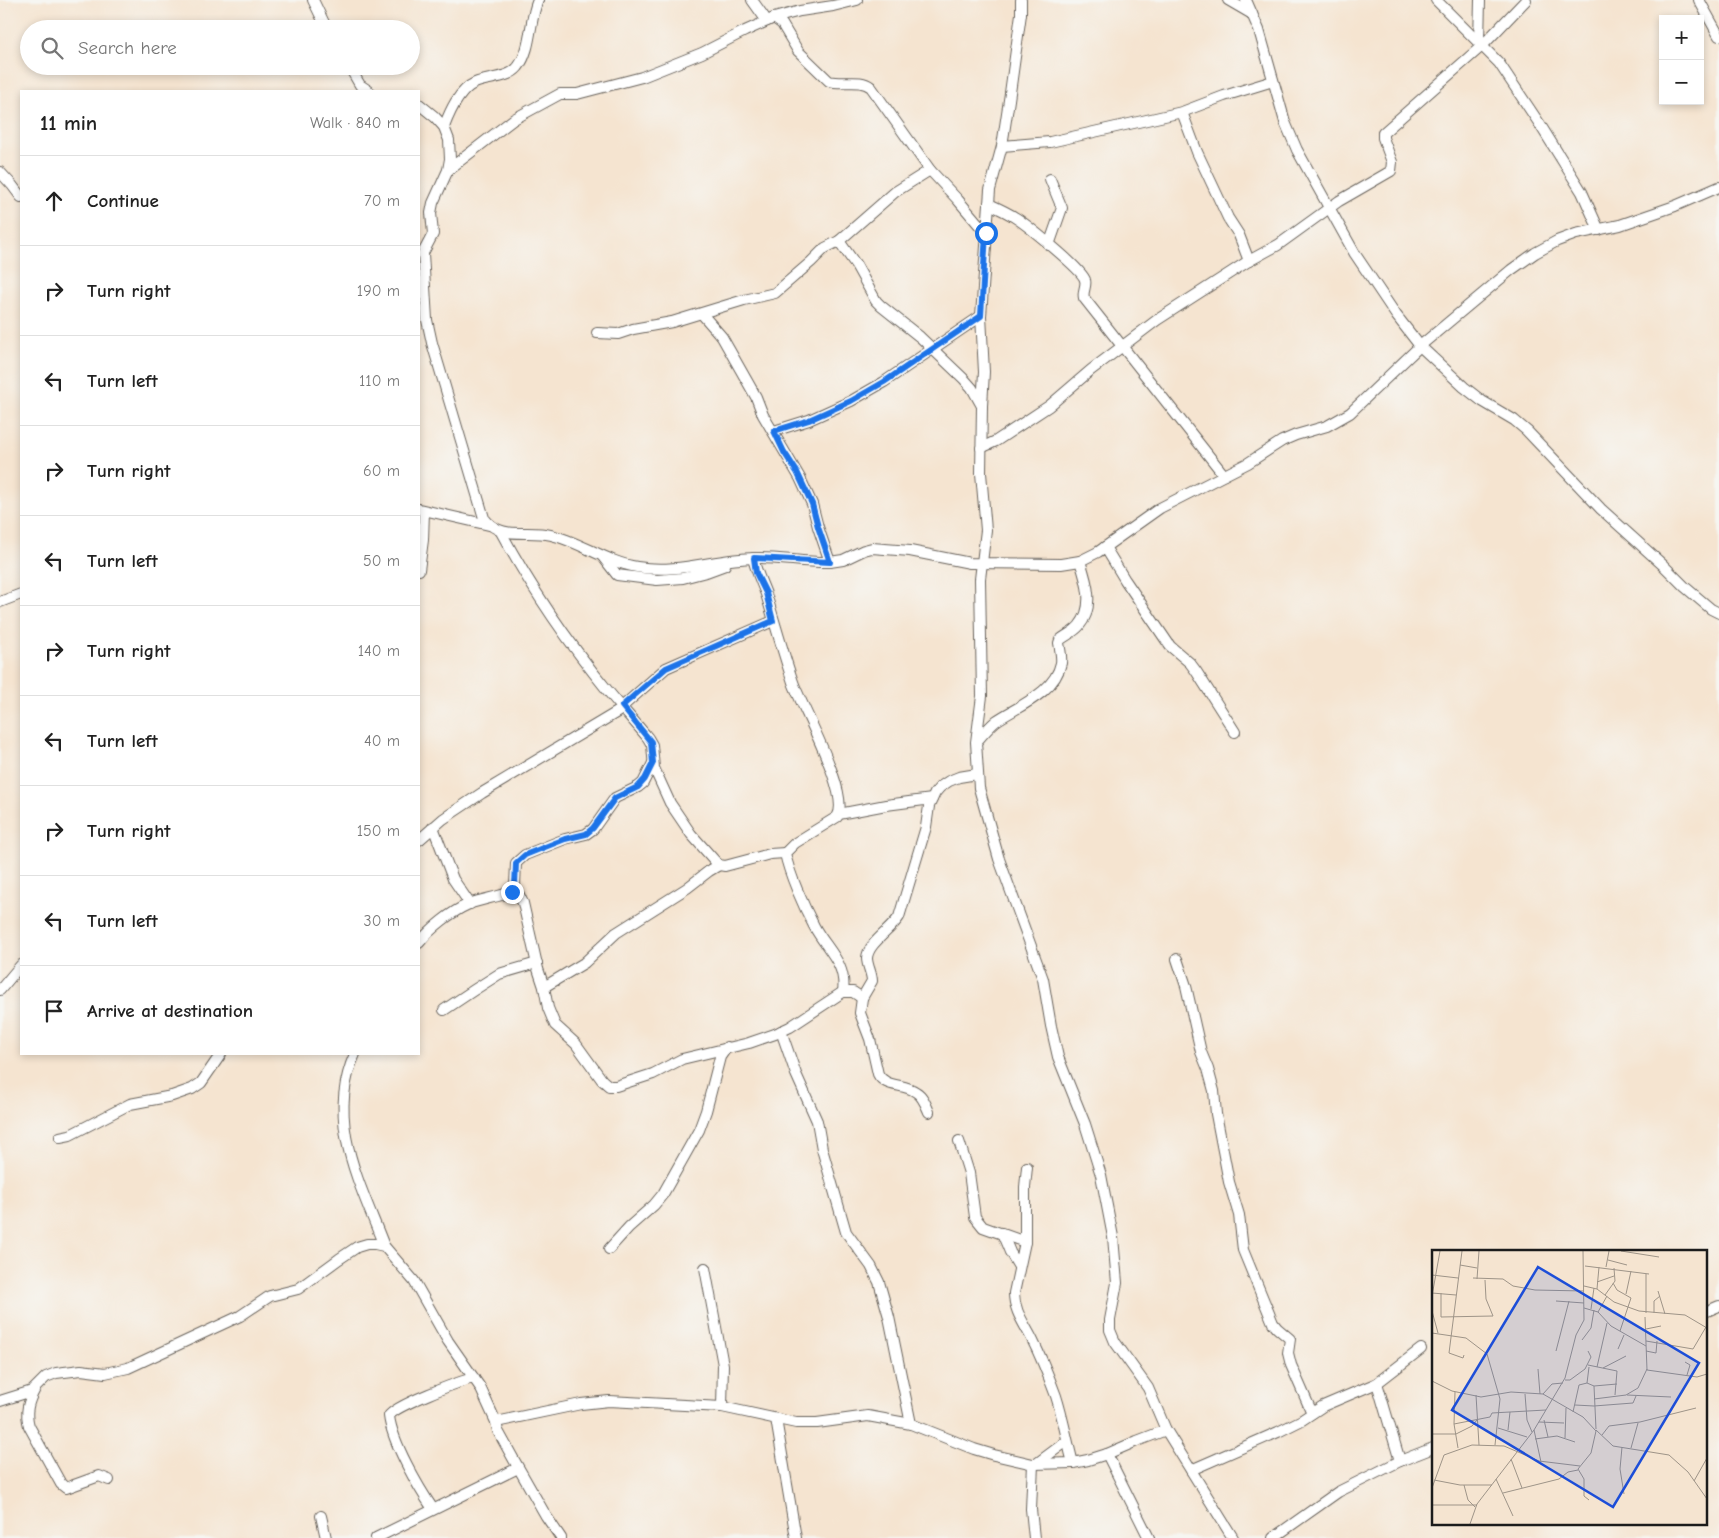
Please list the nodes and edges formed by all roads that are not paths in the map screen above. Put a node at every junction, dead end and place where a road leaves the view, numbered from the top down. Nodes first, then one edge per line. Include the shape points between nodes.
1 (313, 0) edge
2 (538, 0) edge
3 (752, 0) edge
4 (857, 0) edge
5 (1021, 0) edge
6 (1228, 0) edge
7 (1246, 0) edge
8 (1436, 0) edge
9 (1480, 0) edge
10 (1526, 0) edge
11 (1699, 0) edge
12 (1252, 14) junction
13 (323, 20) edge
14 (771, 20) junction
15 (1719, 36) edge
16 (1481, 44) junction
17 (354, 75) edge
18 (1273, 81) junction
19 (368, 90) edge
20 (420, 105) edge
21 (1182, 112) junction
22 (444, 126) junction
23 (1002, 146) junction
24 (448, 170) junction
25 (930, 170) junction
26 (0, 172) edge
27 (1050, 179) dead end
28 (1719, 187) edge
29 (20, 196) edge
30 (988, 204) junction
31 (1329, 209) junction
32 (1599, 230) junction
33 (986, 233) junction
34 (839, 240) junction
35 (1049, 245) junction
36 (1249, 261) junction
37 (702, 314) junction
38 (981, 316) junction
39 (597, 333) dead end
40 (1420, 346) junction
41 (1123, 347) junction
42 (934, 350) junction
43 (982, 406) junction
44 (774, 431) junction
45 (981, 448) junction
46 (1224, 475) junction
47 (422, 510) edge
48 (489, 525) junction
49 (501, 532) junction
50 (1105, 547) junction
51 (754, 558) junction
52 (1080, 561) junction
53 (420, 562) edge
54 (830, 562) junction
55 (981, 564) junction
56 (20, 594) edge
57 (0, 602) edge
58 (1719, 613) edge
59 (773, 621) junction
60 (623, 707) junction
61 (1234, 732) dead end
62 (976, 742) junction
63 (653, 763) junction
64 (977, 774) junction
65 (932, 799) junction
66 (839, 814) junction
67 (433, 827) junction
68 (420, 839) edge
69 (785, 853) junction
70 (719, 865) junction
71 (513, 891) junction
72 (470, 904) junction
73 (420, 942) edge
74 (1177, 959) dead end
75 (536, 963) junction
76 (20, 965) edge
77 (544, 987) junction
78 (0, 990) edge
79 (843, 992) junction
80 (862, 998) junction
81 (444, 1010) dead end
82 (781, 1031) junction
83 (726, 1048) junction
84 (220, 1055) edge
85 (355, 1055) edge
86 (929, 1112) dead end
87 (60, 1136) dead end
88 (959, 1140) dead end
89 (1026, 1167) dead end
90 (1002, 1233) junction
91 (1025, 1242) junction
92 (384, 1246) junction
93 (609, 1249) dead end
94 (1019, 1267) junction
95 (705, 1268) dead end
96 (1719, 1306) edge
97 (1706, 1312) edge
98 (1421, 1349) dead end
99 (474, 1378) junction
100 (1377, 1383) junction
101 (35, 1389) junction
102 (0, 1401) edge
103 (722, 1407) junction
104 (1312, 1412) junction
105 (776, 1419) junction
106 (496, 1422) junction
107 (911, 1424) junction
108 (1166, 1430) junction
109 (1067, 1441) junction
110 (1432, 1448) edge
111 (1107, 1454) junction
112 (1400, 1461) junction
113 (1073, 1463) junction
114 (1034, 1464) junction
115 (518, 1468) junction
116 (1191, 1470) junction
117 (109, 1480) dead end
118 (433, 1509) junction
119 (321, 1516) dead end
120 (326, 1538) edge
121 (376, 1538) edge
122 (561, 1538) edge
123 (796, 1538) edge
124 (1034, 1538) edge
125 (1149, 1538) edge
126 (1233, 1538) edge
127 (1273, 1538) edge

1 - 13 street
2 - 22 street via 527,49 520,64 511,73 466,88
3 - 14 street
4 - 14 street
5 - 23 street
6 - 12 street
7 - 12 street
8 - 16 street
9 - 16 street
10 - 16 street
11 - 15 street
12 - 18 street
14 - 24 street via 642,77 577,94 562,94 548,100 514,119
14 - 25 street via 782,24 798,51 830,82 862,83 871,87
16 - 31 street via 1383,133 1392,162 1391,171
16 - 32 street via 1499,63 1540,123 1582,192
17 - 19 street
18 - 21 street
18 - 31 street via 1297,150
20 - 22 street
21 - 23 street via 1050,142
21 - 36 street via 1197,152
22 - 24 street via 449,140
23 - 30 street
24 - 48 street via 433,204 432,234 423,253 427,320 472,483
25 - 33 street
25 - 34 street via 895,192
26 - 29 street
27 - 35 street via 1062,208
28 - 32 street via 1667,209
30 - 33 street
30 - 35 street via 1014,216
31 - 36 street
31 - 40 street via 1382,295
32 - 40 street via 1557,240 1535,253
33 - 38 street
34 - 37 street via 824,248 775,293
34 - 42 street via 881,306
35 - 41 street via 1084,278 1084,298
36 - 41 street via 1157,320
37 - 39 street via 618,334
37 - 44 street via 722,336
38 - 42 street
38 - 43 street
40 - 46 street via 1340,420 1282,441
40 - 58 street via 1464,387 1527,431 1601,510 1685,587
41 - 45 street via 1049,406
41 - 46 street
42 - 43 street via 972,388
42 - 44 street via 840,407
43 - 45 street
44 - 54 street via 812,504
45 - 55 street via 986,530
46 - 50 street via 1160,508
47 - 48 street
47 - 53 street
48 - 49 street
49 - 51 street via 552,535 626,565 656,570
49 - 60 street via 516,561 566,635
50 - 52 street
50 - 61 street via 1165,638 1196,671
51 - 54 street
51 - 59 street
52 - 55 street
52 - 62 street via 1088,584 1087,609 1078,628 1060,640 1060,664 1052,680 1034,698 994,723
54 - 55 street via 876,548
55 - 62 street via 982,696
56 - 57 street
59 - 60 street via 666,668
59 - 66 street via 793,683 829,764 840,799
60 - 63 street via 651,742
60 - 67 street via 482,793
62 - 64 street
63 - 70 street via 676,814
63 - 71 street via 643,783 615,798 586,834 565,839 519,860 515,867
64 - 65 street via 949,781
64 - 108 street via 999,858 1043,979 1058,1056 1101,1175 1113,1237 1117,1283 1110,1330 1148,1388
65 - 66 street
65 - 80 street via 899,917 867,956 872,981
66 - 69 street
67 - 68 street
67 - 72 street via 453,879
69 - 70 street
69 - 79 street via 814,926 842,970
70 - 77 street via 616,933 584,963
71 - 72 street
71 - 75 street via 523,903
72 - 73 street via 436,926
74 - 104 street via 1214,1092 1243,1250 1273,1323 1290,1339 1289,1358
75 - 77 street
75 - 81 street via 499,974
76 - 78 street
77 - 83 street via 555,1025 576,1044 609,1086 653,1074 682,1058
79 - 80 street via 853,992
79 - 82 street
80 - 86 street via 860,1013 880,1078 886,1083 916,1091
82 - 83 street via 749,1044
82 - 107 street via 817,1120 846,1232 879,1282
83 - 93 street via 720,1057 699,1130 663,1194
84 - 87 street via 201,1083 192,1089 130,1104 70,1135
85 - 92 street via 345,1082 344,1132
88 - 90 street via 969,1173 975,1217 983,1227
89 - 91 street
90 - 91 street
90 - 94 street
91 - 94 street
92 - 99 street via 410,1275 448,1341
92 - 101 street via 367,1244 357,1248 298,1289 270,1296 240,1316 128,1368 105,1374 81,1370 56,1372
94 - 109 street via 1014,1293 1016,1310 1042,1361 1062,1414
95 - 103 street via 723,1365
96 - 97 street
98 - 100 street
99 - 106 street
99 - 118 street via 414,1401 392,1411 389,1416 391,1429
100 - 104 street
100 - 112 street
101 - 102 street
101 - 117 street via 28,1402 29,1426 61,1484 66,1488 99,1476
103 - 105 street
103 - 106 street via 609,1401
104 - 116 street via 1278,1432
105 - 107 street via 817,1423 868,1416
105 - 123 street
106 - 115 street
107 - 114 street via 974,1449
108 - 111 street
108 - 116 street
109 - 113 street
109 - 114 street
110 - 112 street
111 - 113 street
111 - 125 street
112 - 127 street via 1338,1492
113 - 114 street
114 - 124 street via 1031,1510
115 - 118 street
115 - 122 street
116 - 126 street
118 - 121 street
119 - 120 street

